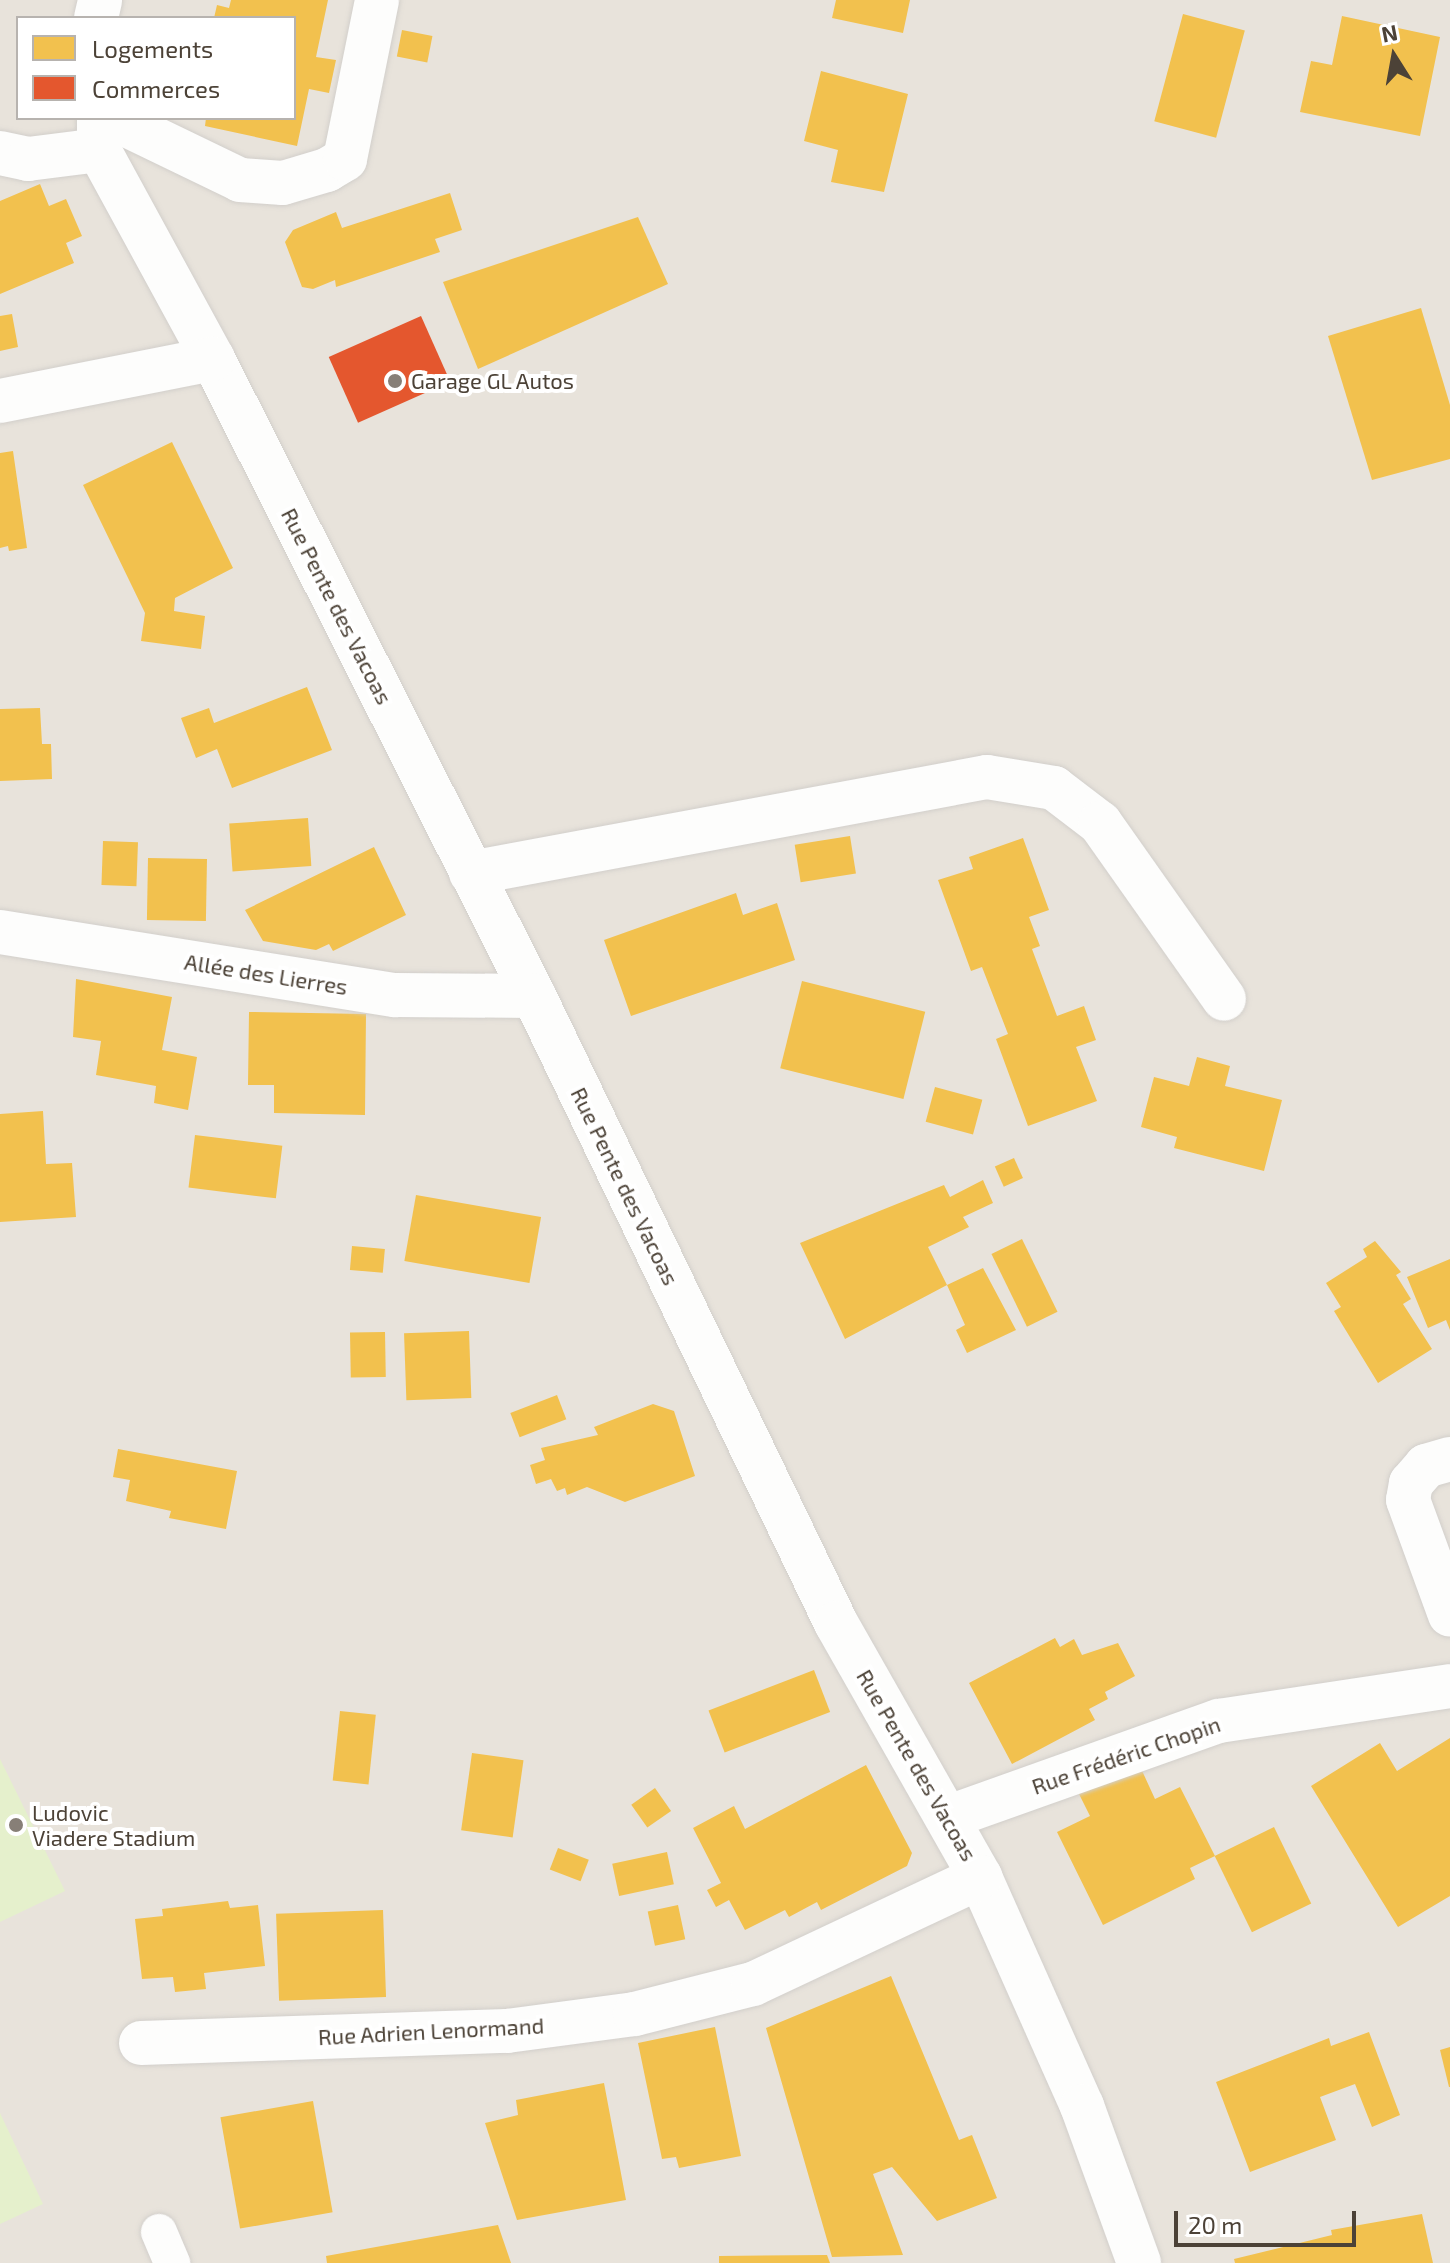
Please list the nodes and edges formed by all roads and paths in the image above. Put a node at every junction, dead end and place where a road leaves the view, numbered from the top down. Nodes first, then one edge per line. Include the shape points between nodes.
1 (377, 0) edge
2 (103, 129) edge
3 (0, 153) edge
4 (213, 359) junction
5 (0, 401) edge
6 (471, 873) junction
7 (0, 932) edge
8 (534, 996) junction
9 (1224, 999) dead end
10 (1450, 1459) edge
11 (1450, 1615) edge
12 (1450, 1686) edge
13 (949, 1817) junction
14 (980, 1877) junction
15 (141, 2043) dead end
16 (1139, 2263) edge

1 - 2 street via 345,159 327,170 283,183 240,180
2 - 3 street via 28,159
2 - 4 street, Rue Pente des Vacoas
4 - 5 street
4 - 6 street, Rue Pente des Vacoas
6 - 8 street, Rue Pente des Vacoas
6 - 9 street via 987,777 1054,788 1100,823
7 - 8 street, Allée des Lierres via 395,995
8 - 13 street, Rue Pente des Vacoas via 836,1623
10 - 11 street via 1426,1466 1411,1483 1408,1500
12 - 13 street, Rue Frédéric Chopin via 1219,1721
13 - 14 street, Rue Pente des Vacoas
14 - 15 street, Rue Adrien Lenormand via 753,1984 635,2014 507,2031
14 - 16 street, Rue Pente des Vacoas via 1082,2106

